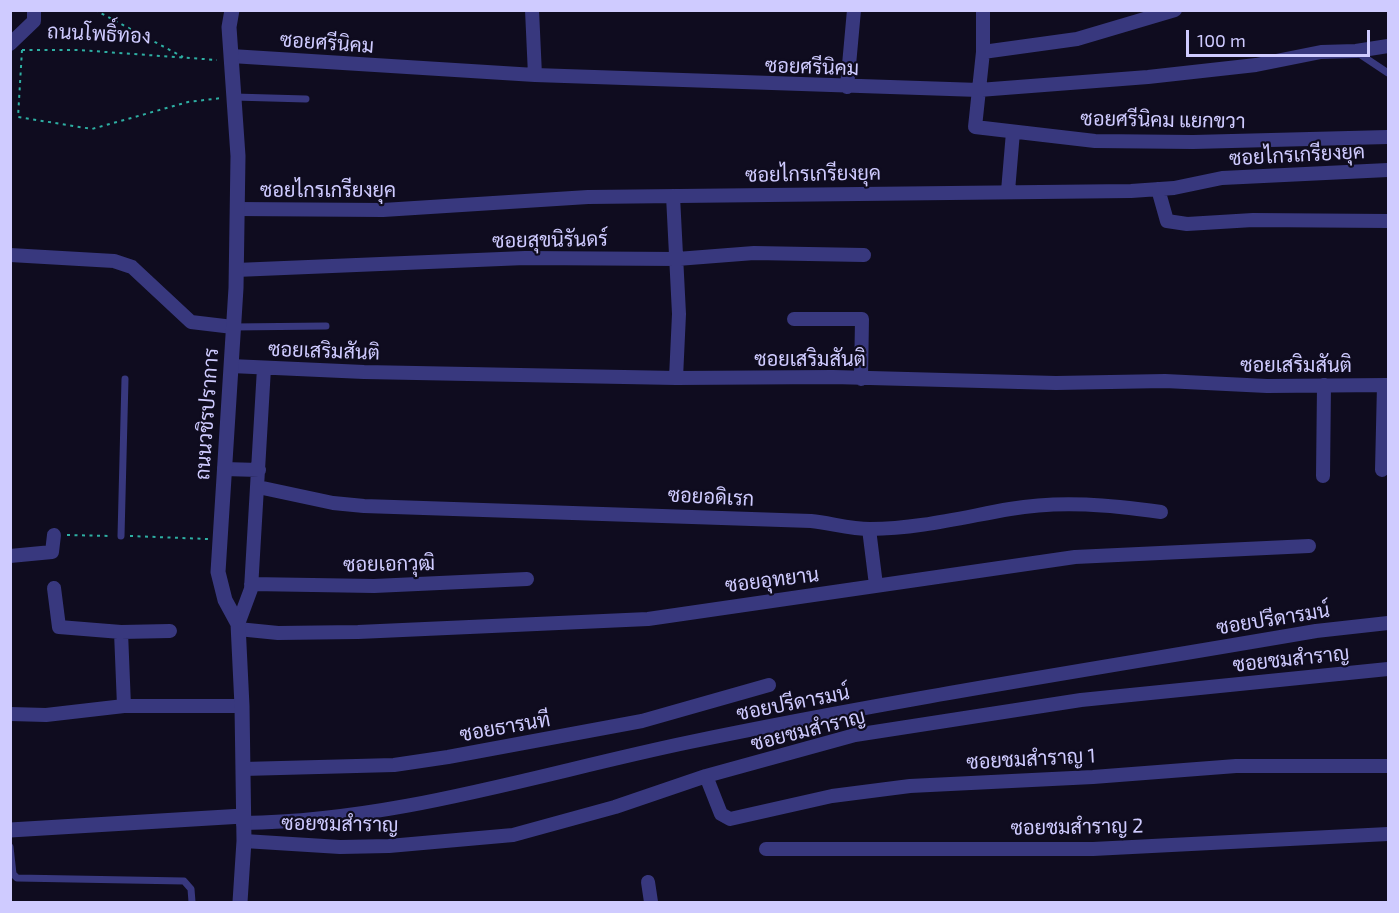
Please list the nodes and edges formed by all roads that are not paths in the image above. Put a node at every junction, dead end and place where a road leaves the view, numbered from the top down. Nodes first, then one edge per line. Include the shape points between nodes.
1 (34, 10) edge
2 (232, 10) edge
3 (532, 10) edge
4 (854, 10) edge
5 (983, 10) edge
6 (1175, 10) edge
7 (1389, 46) edge
8 (16, 47) edge
9 (1356, 51) junction
10 (983, 52) junction
11 (231, 59) junction
12 (1389, 74) edge
13 (535, 75) junction
14 (847, 87) junction
15 (979, 90) junction
16 (234, 97) junction
17 (306, 99) dead end
18 (1013, 132) junction
19 (1389, 136) edge
20 (1389, 170) edge
21 (1158, 189) junction
22 (1008, 191) junction
23 (673, 196) junction
24 (237, 209) junction
25 (1389, 221) edge
26 (10, 255) edge
27 (864, 255) dead end
28 (677, 259) junction
29 (236, 270) junction
30 (794, 319) dead end
31 (326, 326) dead end
32 (233, 327) junction
33 (231, 366) junction
34 (264, 368) junction
35 (676, 378) junction
36 (125, 379) dead end
37 (861, 379) junction
38 (1324, 385) junction
39 (1386, 385) edge
40 (224, 469) junction
41 (259, 470) junction
42 (1382, 470) dead end
43 (1323, 476) dead end
44 (258, 487) junction
45 (1161, 512) dead end
46 (869, 529) junction
47 (54, 535) road end
48 (121, 536) road end
49 (1309, 546) dead end
50 (10, 556) edge
51 (527, 579) dead end
52 (251, 584) junction
53 (876, 585) junction
54 (54, 588) dead end
55 (1389, 623) edge
56 (238, 627) junction
57 (170, 631) dead end
58 (121, 633) junction
59 (1389, 669) edge
60 (769, 685) dead end
61 (124, 706) junction
62 (242, 706) junction
63 (10, 714) edge
64 (1389, 766) edge
65 (243, 769) junction
66 (706, 776) junction
67 (243, 820) junction
68 (10, 830) edge
69 (1389, 834) edge
70 (244, 841) junction
71 (10, 847) edge
72 (766, 849) dead end
73 (648, 882) dead end
74 (192, 903) edge
75 (240, 903) edge
76 (651, 903) edge

1 - 8 street, ถนนโพธิ์ทอง via 34,21
2 - 11 street, ถนนวชิรปราการ
3 - 13 street
4 - 14 street
5 - 10 street
6 - 10 street via 1077,39
7 - 9 street, ซอยศรีนิคม
9 - 12 lane
9 - 15 street, ซอยศรีนิคม via 1321,52 1148,77
10 - 15 street
11 - 13 street, ซอยศรีนิคม
11 - 16 street, ถนนวชิรปราการ
13 - 14 street, ซอยศรีนิคม
14 - 15 street, ซอยศรีนิคม
15 - 18 street, ซอยศรีนิคม แยกขวา via 975,127
16 - 17 lane
16 - 24 street, ถนนวชิรปราการ
18 - 19 street, ซอยศรีนิคม แยกขวา via 1095,141
18 - 22 street
20 - 21 street, ซอยไกรเกรียงยุค via 1222,178
21 - 22 street, ซอยไกรเกรียงยุค
21 - 25 street via 1167,221 1187,224 1253,220
22 - 23 street, ซอยไกรเกรียงยุค
23 - 24 street, ซอยไกรเกรียงยุค via 516,200 393,210
23 - 28 street
24 - 29 street, ถนนวชิรปราการ
26 - 32 street via 114,261 132,267 191,322
27 - 28 street, ซอยสุขนิรันดร์ via 754,253
28 - 29 street, ซอยสุขนิรันดร์ via 525,258
28 - 35 street
29 - 32 street, ถนนวชิรปราการ
30 - 37 street via 862,319
31 - 32 lane
32 - 33 street, ถนนวชิรปราการ
33 - 34 street, ซอยเสริมสันติ
33 - 40 street, ถนนวชิรปราการ
34 - 35 street, ซอยเสริมสันติ
34 - 41 street
35 - 37 street, ซอยเสริมสันติ
36 - 48 lane
37 - 38 street, ซอยเสริมสันติ
38 - 39 street, ซอยเสริมสันติ
38 - 43 street
39 - 42 street
40 - 41 street
40 - 56 street, ถนนวชิรปราการ via 218,572
41 - 44 street
44 - 46 street, ซอยอดิเรก via 364,506 811,521
44 - 52 street
45 - 46 street, ซอยอดิเรก via 1106,504 1050,505 965,520
46 - 53 street
47 - 50 street via 52,552
49 - 53 street, ซอยอุทยาน via 1075,557
51 - 52 street, ซอยเอกวุฒิ via 374,586
52 - 56 street
53 - 56 street, ซอยอุทยาน via 638,620 310,633
54 - 58 street via 59,627
55 - 67 street, ซอยปรีดารมน์ via 1305,633 688,742 593,766 334,819
56 - 62 street, ถนนวชิรปราการ
57 - 58 street
58 - 61 street
59 - 66 street, ซอยชมสำราญ via 1081,700 855,735
60 - 65 street, ซอยธารนที via 642,721 448,757 394,765
61 - 62 street
61 - 63 street via 46,715
62 - 65 street, ถนนวชิรปราการ
64 - 66 street, ซอยชมสำราญ 1 via 1236,766 910,786 832,796 730,819 721,814
65 - 67 street, ถนนวชิรปราการ
66 - 70 street, ซอยชมสำราญ via 615,807 513,834 389,846
67 - 68 street
67 - 70 street, ถนนวชิรปราการ
69 - 72 street, ซอยชมสำราญ 2 via 1093,849
70 - 75 street, ถนนวชิรปราการ
71 - 74 lane via 17,879 184,881 191,889
73 - 76 street

